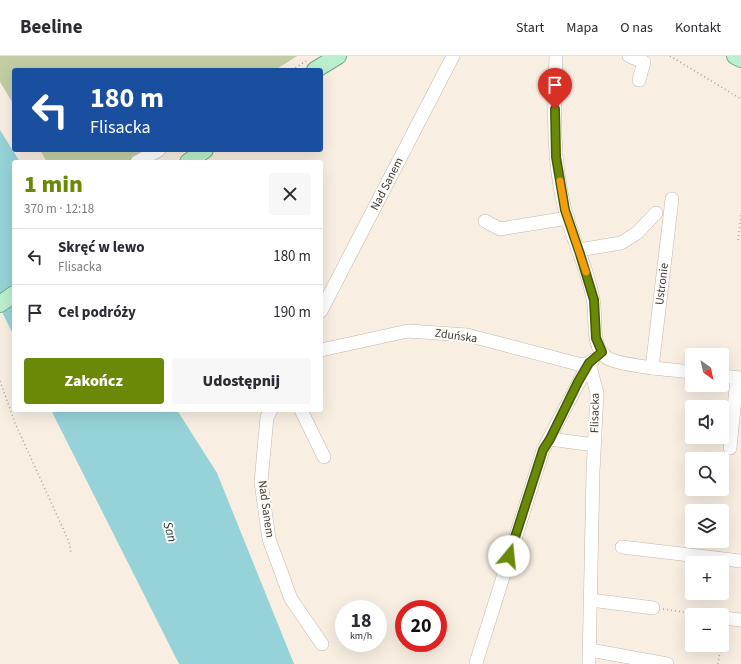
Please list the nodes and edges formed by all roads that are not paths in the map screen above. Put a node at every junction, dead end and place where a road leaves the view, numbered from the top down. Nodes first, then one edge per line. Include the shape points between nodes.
1 (338, 56) edge
2 (453, 56) edge
3 (556, 56) edge
4 (629, 56) edge
5 (736, 56) edge
6 (741, 59) edge
7 (312, 65) edge
8 (639, 80) dead end
9 (155, 152) edge
10 (141, 160) edge
11 (672, 200) dead end
12 (656, 213) dead end
13 (568, 218) junction
14 (485, 221) dead end
15 (579, 250) junction
16 (12, 295) edge
17 (0, 304) edge
18 (323, 307) edge
19 (323, 350) edge
20 (602, 352) junction
21 (589, 363) junction
22 (652, 368) junction
23 (685, 371) edge
24 (729, 377) edge
25 (739, 378) edge
26 (270, 412) edge
27 (303, 412) edge
28 (550, 439) junction
29 (594, 445) junction
30 (730, 448) dead end
31 (324, 457) dead end
32 (622, 547) dead end
33 (741, 561) edge
34 (591, 600) junction
35 (653, 608) road end
36 (729, 619) edge
37 (741, 620) edge
38 (322, 644) dead end
39 (590, 650) junction
40 (476, 663) dead end
41 (589, 664) edge
42 (667, 664) edge

1 - 7 main road
2 - 18 street, Nad Sanem
3 - 13 street via 556,157
4 - 8 street via 644,62
5 - 6 main road
9 - 10 street
11 - 22 street, Ustronie
12 - 15 street via 637,234 621,243
13 - 14 street via 500,229
13 - 15 street
15 - 20 street via 594,300 596,338
16 - 17 main road
19 - 21 street, Zduńska via 408,331 467,336 582,365
20 - 21 street
20 - 22 street via 609,359
21 - 28 street
21 - 29 street, Flisacka via 597,393
22 - 23 street
24 - 25 street
25 - 30 street
26 - 38 street, Nad Sanem via 267,417 261,482 269,539 291,599
27 - 31 street
28 - 29 street
28 - 40 street via 543,450
29 - 34 street, Flisacka
32 - 33 street
34 - 35 street
34 - 39 street, Flisacka
36 - 37 street
39 - 41 street, Flisacka
39 - 42 street

